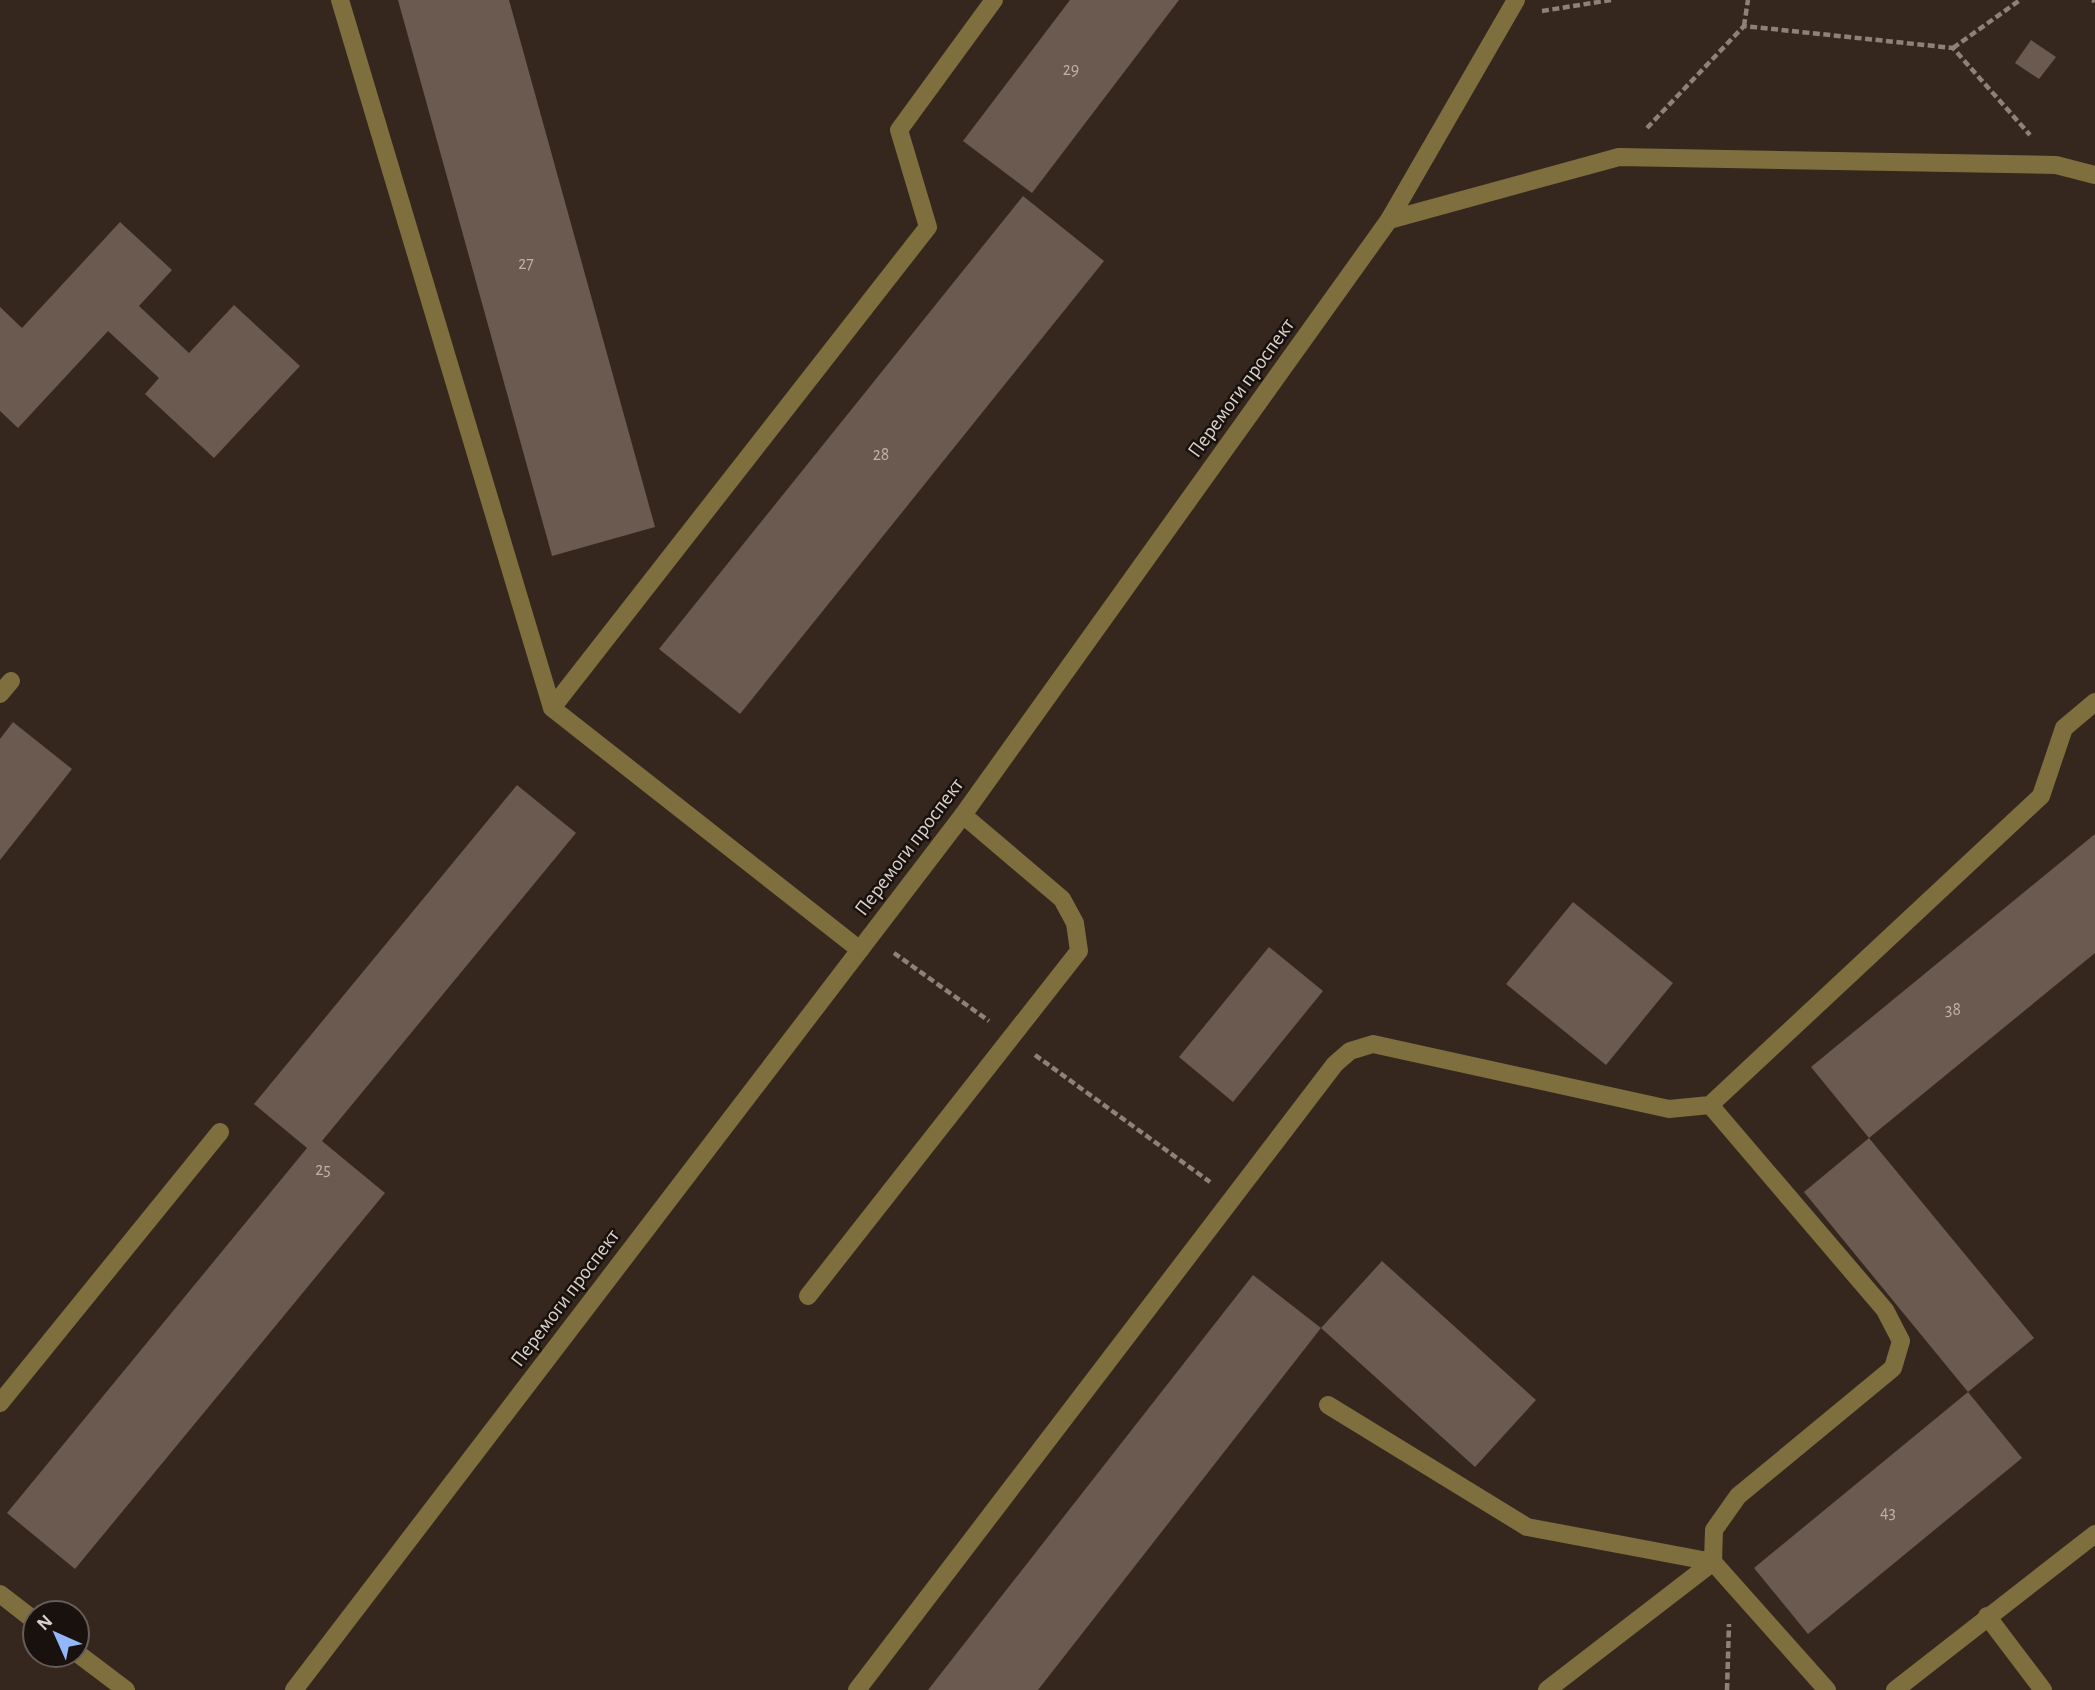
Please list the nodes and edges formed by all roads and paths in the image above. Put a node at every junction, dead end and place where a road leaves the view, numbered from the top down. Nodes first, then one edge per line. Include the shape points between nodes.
1 (340, 0) edge
2 (994, 0) edge
3 (1611, 0) edge
4 (1748, 0) edge
5 (2020, 0) edge
6 (1512, 8) edge
7 (1744, 26) junction
8 (1953, 48) junction
9 (1619, 157) junction
10 (2056, 165) junction
11 (2095, 175) edge
12 (1389, 220) junction
13 (2095, 702) edge
14 (552, 708) junction
15 (963, 815) junction
16 (865, 943) junction
17 (1011, 1038) junction
18 (1710, 1105) junction
19 (220, 1132) dead end
20 (1233, 1198) junction
21 (808, 1296) dead end
22 (0, 1403) edge
23 (1328, 1405) dead end
24 (2095, 1534) edge
25 (1713, 1562) junction
26 (1731, 1582) junction
27 (0, 1594) edge
28 (21, 1610) edge
29 (1987, 1616) junction
30 (91, 1664) edge
31 (126, 1690) edge
32 (294, 1690) edge
33 (857, 1690) edge
34 (1547, 1690) edge
35 (1727, 1690) edge
36 (1826, 1690) edge
37 (1895, 1690) edge
38 (2043, 1690) edge

1 - 14 street
2 - 14 street via 899,130 928,227
3 - 6 path
4 - 7 path
5 - 8 path
6 - 12 street, Перемоги проспект
7 - 8 path
7 - 9 path
8 - 10 path
9 - 10 street
9 - 12 street
10 - 11 street
12 - 15 street, Перемоги проспект
13 - 18 street via 2064,728 2041,796
14 - 16 street
15 - 16 street, Перемоги проспект
15 - 17 street via 1062,899 1075,923 1079,951
16 - 17 path
16 - 32 street, Перемоги проспект
17 - 20 path
17 - 21 street
18 - 20 street via 1669,1110 1373,1044 1350,1051 1335,1064
18 - 25 street via 1885,1310 1901,1341 1893,1368 1738,1496 1714,1530
19 - 22 street
20 - 33 street
23 - 25 street via 1527,1527
24 - 29 street
25 - 26 street
25 - 34 street
26 - 35 path
26 - 36 street
27 - 28 street
29 - 37 street
29 - 38 street
30 - 31 street

